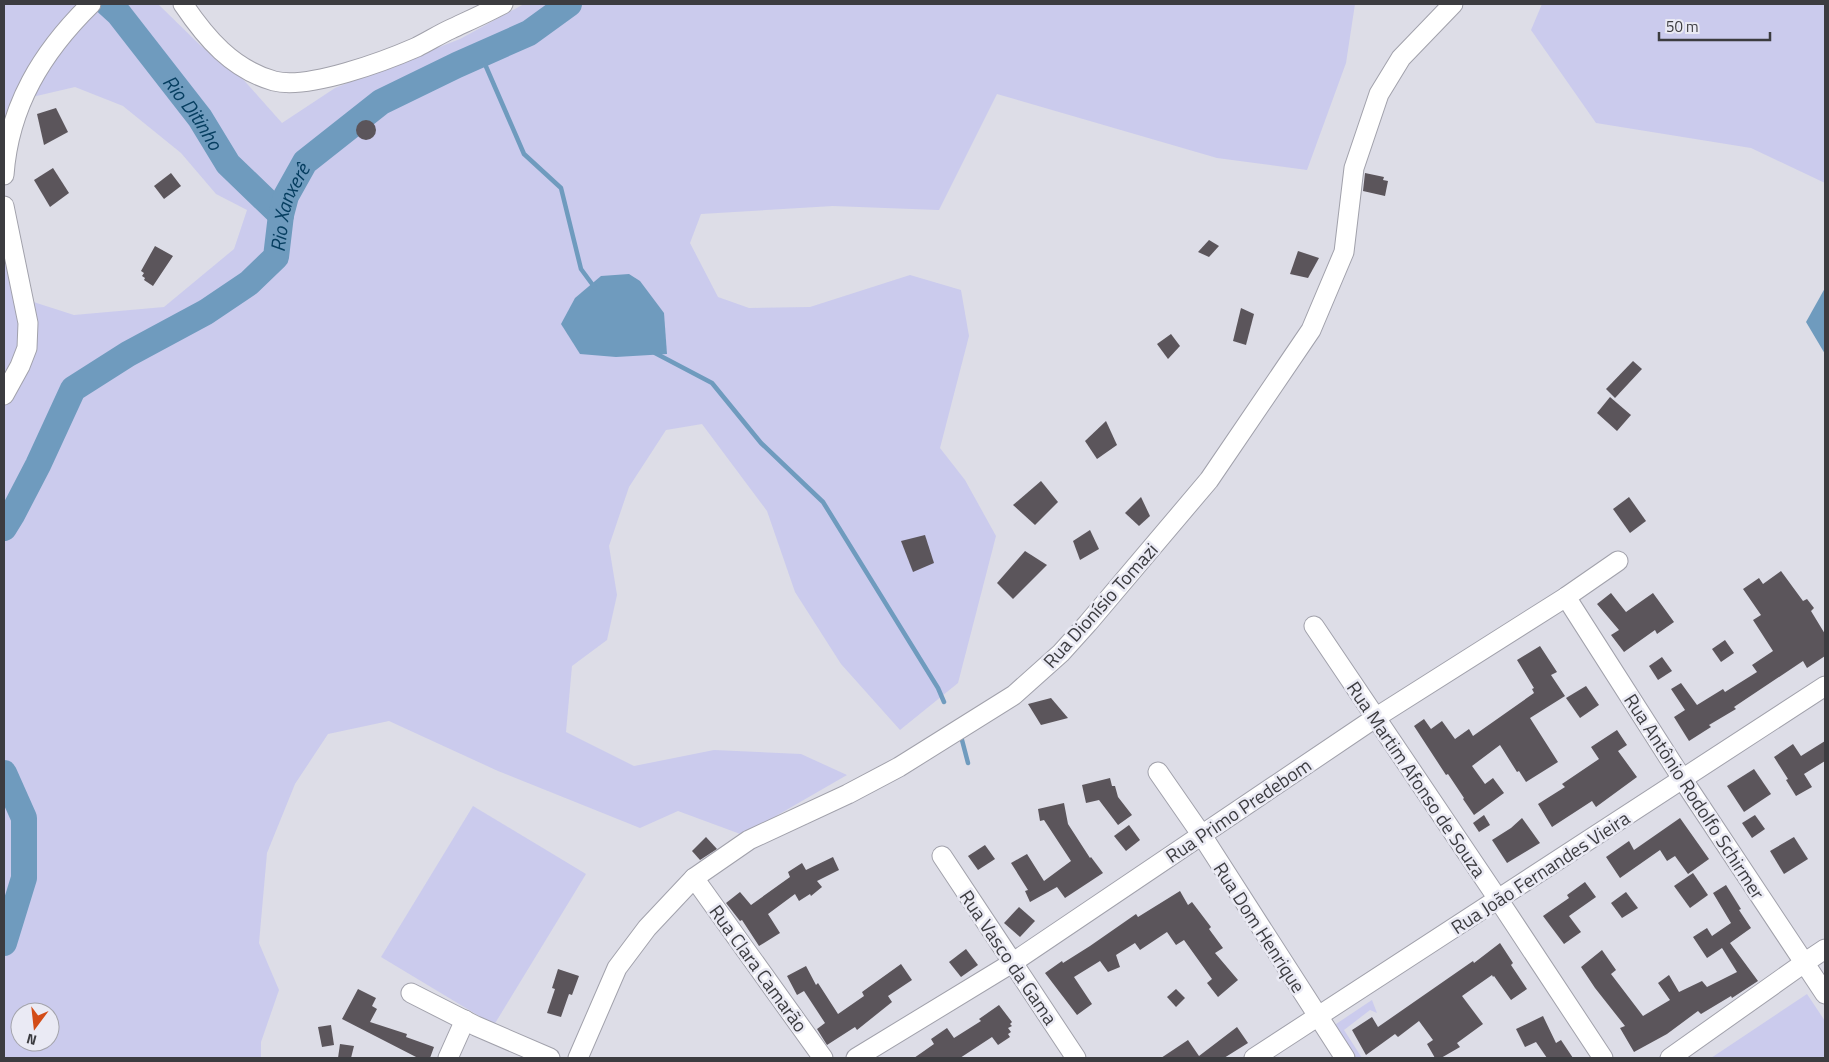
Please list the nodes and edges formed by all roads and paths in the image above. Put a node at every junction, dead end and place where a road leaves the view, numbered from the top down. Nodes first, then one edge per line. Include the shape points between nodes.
1 (91, 4) edge
2 (183, 4) edge
3 (502, 4) edge
4 (1453, 4) edge
5 (4, 175) edge
6 (4, 206) edge
7 (4, 395) edge
8 (1618, 561) dead end
9 (1566, 597) junction
10 (1314, 626) dead end
11 (1825, 686) edge
12 (1375, 718) junction
13 (1158, 772) dead end
14 (1683, 780) junction
15 (1201, 834) junction
16 (942, 856) dead end
17 (694, 878) junction
18 (1498, 899) junction
19 (1825, 949) edge
20 (1804, 962) junction
21 (1012, 963) junction
22 (411, 993) dead end
23 (1825, 994) edge
24 (1318, 1017) junction
25 (470, 1023) junction
26 (448, 1058) edge
27 (462, 1058) edge
28 (550, 1058) edge
29 (578, 1058) edge
30 (824, 1058) edge
31 (856, 1058) edge
32 (1076, 1058) edge
33 (1254, 1058) edge
34 (1345, 1058) edge
35 (1603, 1058) edge
36 (1670, 1058) edge

1 - 5 street via 45,56 31,79 10,136
2 - 3 street via 220,52 247,70 275,81 303,82 364,67 417,46
4 - 17 street, Rua Dionísio Tomazi via 1401,58 1379,94 1354,168 1344,252 1311,330 1209,480 1099,611 1061,653 1014,694 899,767 749,840
6 - 7 street via 28,323 27,348
8 - 9 street, Rua Primo Predebom
9 - 12 street, Rua Primo Predebom
9 - 14 street, Rua Antônio Rodolfo Schirmer
10 - 12 street, Rua Martim Afonso de Souza
11 - 14 street, Rua João Fernandes Vieira
12 - 15 street, Rua Primo Predebom
12 - 18 street, Rua Martim Afonso de Souza
13 - 15 street, Rua Dom Henrique
14 - 18 street, Rua João Fernandes Vieira
14 - 20 street, Rua Antônio Rodolfo Schirmer
15 - 21 street, Rua Primo Predebom
15 - 24 street, Rua Dom Henrique
16 - 21 street, Rua Vasco da Gama
17 - 29 street, Rua Dionísio Tomazi via 647,928 617,968
17 - 30 street, Rua Clara Camarão
18 - 24 street, Rua João Fernandes Vieira
18 - 35 street, Rua Martim Afonso de Souza
19 - 20 street
20 - 23 street, Rua Antônio Rodolfo Schirmer
20 - 36 street
21 - 31 street, Rua Primo Predebom
21 - 32 street, Rua Vasco da Gama
22 - 25 street
24 - 33 street, Rua João Fernandes Vieira
24 - 34 street, Rua Dom Henrique
25 - 26 street
25 - 27 street
25 - 28 street

